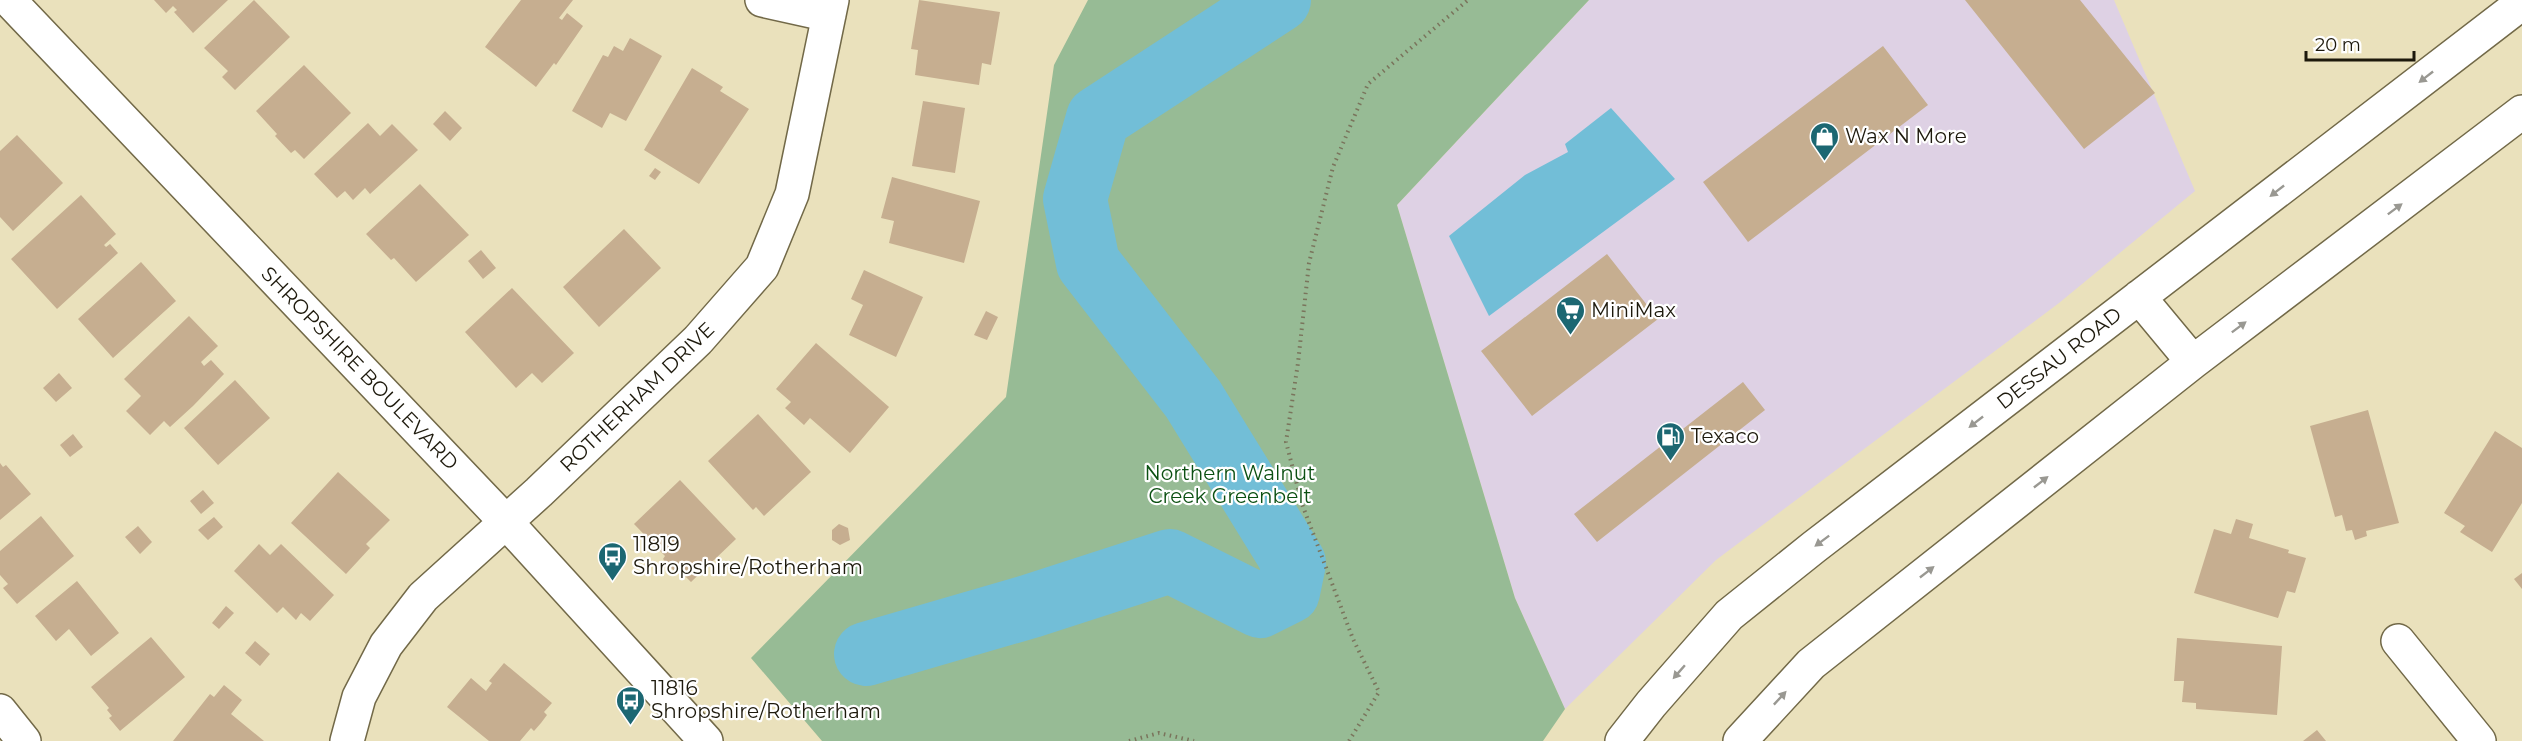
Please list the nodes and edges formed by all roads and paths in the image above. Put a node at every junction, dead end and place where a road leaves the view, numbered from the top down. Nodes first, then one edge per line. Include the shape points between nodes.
1 (9, 0) edge
2 (762, 0) edge
3 (1468, 0) edge
4 (2522, 3) edge
5 (831, 7) edge
6 (2522, 112) edge
7 (2139, 297) junction
8 (2193, 362) junction
9 (507, 523) junction
10 (2398, 641) dead end
11 (0, 711) edge
12 (24, 741) edge
13 (347, 741) edge
14 (706, 741) edge
15 (1129, 741) edge
16 (1194, 741) edge
17 (1349, 741) edge
18 (1622, 741) edge
19 (1740, 741) edge
20 (2479, 741) edge

1 - 9 main road, SHROPSHIRE BOULEVARD
2 - 5 main road
3 - 17 path via 1368,84 1333,167 1309,263 1286,442 1302,504 1353,639 1379,692
4 -> 7 main road, DESSAU ROAD
5 - 9 main road, ROTHERHAM DRIVE via 792,194 762,267 698,340
8 -> 6 main road
7 - 8 main road
7 -> 18 main road, DESSAU ROAD via 1729,615
19 -> 8 main road via 1811,664
9 - 13 main road, ROTHERHAM DRIVE via 423,597 386,645 359,697
9 - 14 main road, SHROPSHIRE BOULEVARD
10 - 20 main road
11 - 12 main road
15 - 16 path via 1159,733

